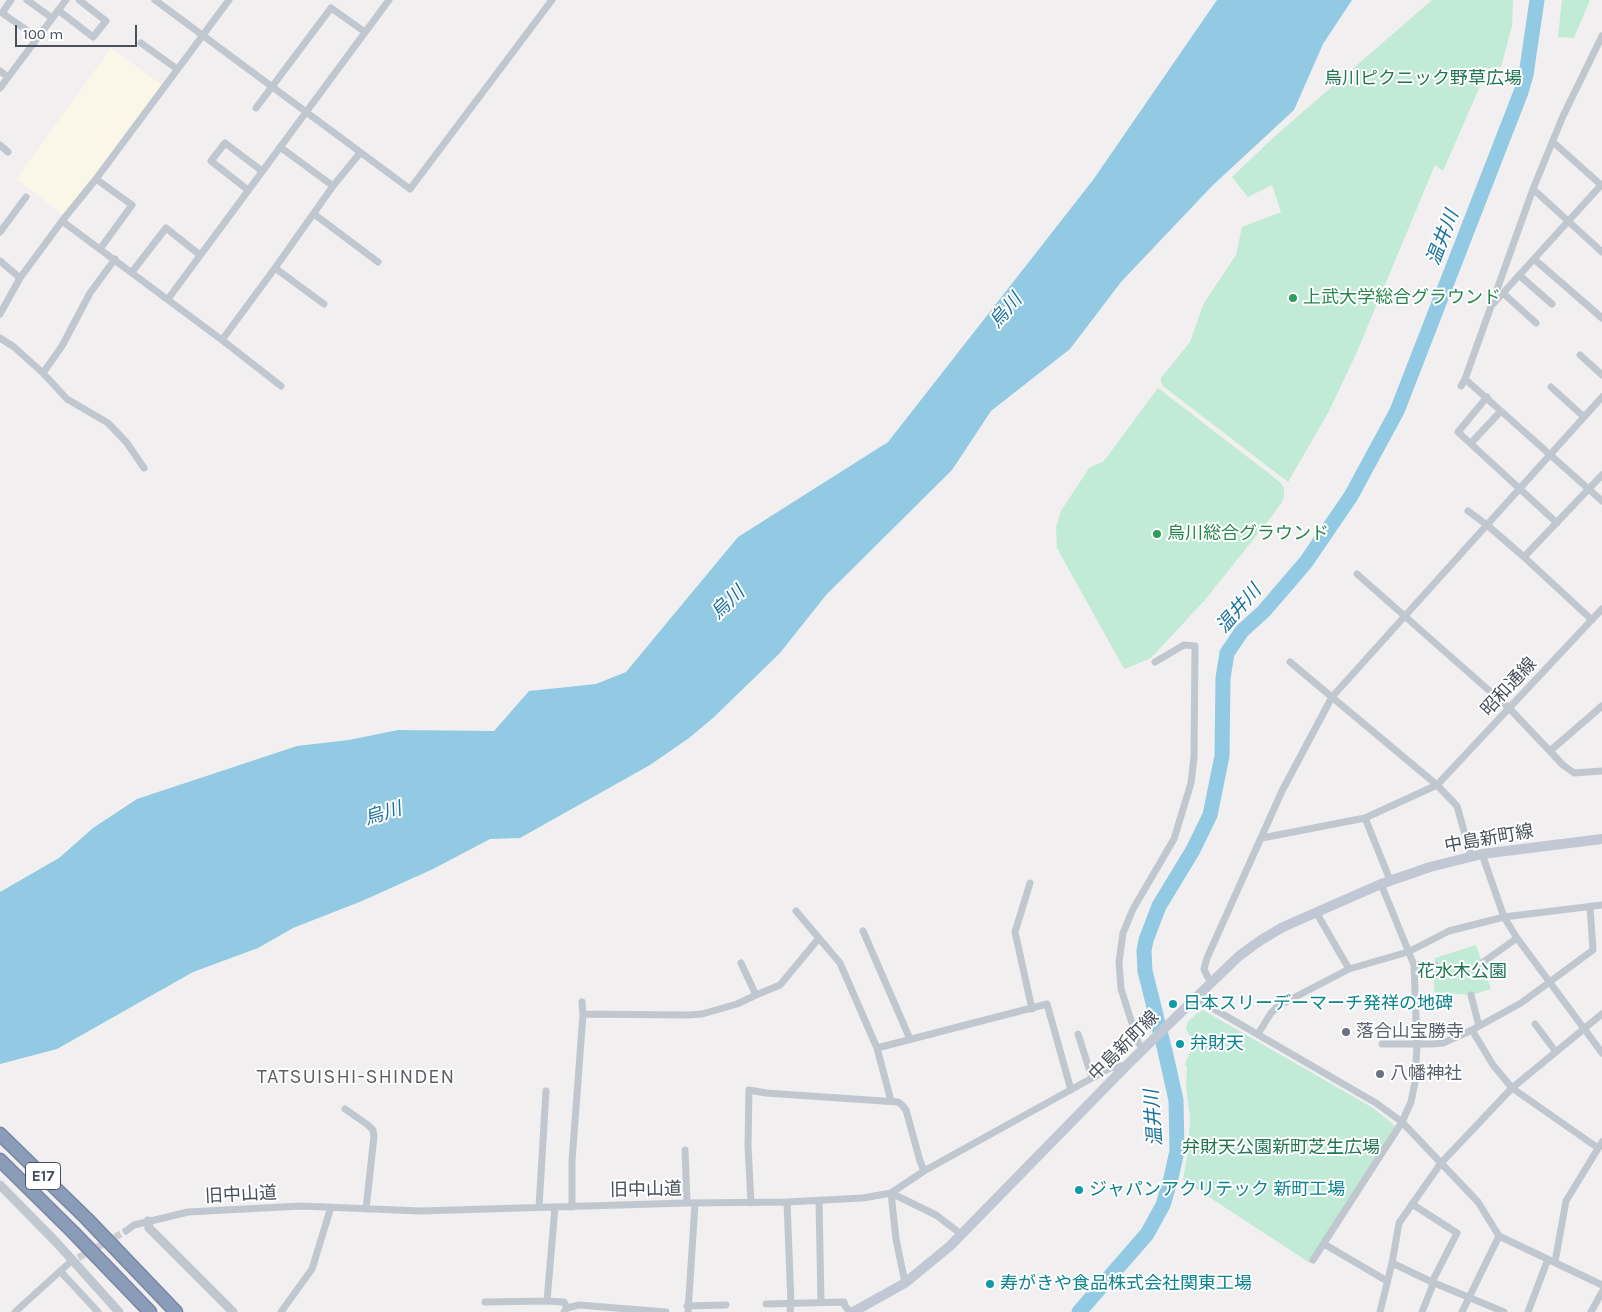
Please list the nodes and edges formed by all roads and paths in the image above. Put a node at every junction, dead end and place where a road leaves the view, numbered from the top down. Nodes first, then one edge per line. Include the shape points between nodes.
1 (12, 0) edge
2 (27, 0) edge
3 (66, 0) edge
4 (79, 0) edge
5 (155, 0) edge
6 (229, 0) edge
7 (389, 0) edge
8 (552, 0) edge
9 (58, 10) junction
10 (52, 18) junction
11 (365, 32) junction
12 (203, 35) junction
13 (1602, 36) edge
14 (38, 38) junction
15 (140, 43) dead end
16 (177, 70) junction
17 (0, 71) edge
18 (8, 77) junction
19 (273, 86) junction
20 (0, 88) edge
21 (256, 108) dead end
22 (306, 111) junction
23 (1552, 142) junction
24 (0, 145) edge
25 (280, 147) junction
26 (8, 152) dead end
27 (360, 153) junction
28 (262, 171) junction
29 (96, 179) junction
30 (1602, 184) edge
31 (333, 186) junction
32 (1533, 189) junction
33 (248, 190) junction
34 (26, 197) dead end
35 (314, 214) junction
36 (62, 221) junction
37 (1568, 222) junction
38 (0, 232) edge
39 (100, 249) junction
40 (1602, 252) edge
41 (200, 255) junction
42 (1534, 259) junction
43 (115, 260) junction
44 (0, 261) edge
45 (378, 262) dead end
46 (275, 268) junction
47 (132, 272) junction
48 (1519, 275) junction
49 (20, 278) junction
50 (1503, 293) junction
51 (168, 299) junction
52 (324, 304) dead end
53 (1552, 304) dead end
54 (1490, 308) junction
55 (0, 314) edge
56 (1602, 318) edge
57 (1536, 323) dead end
58 (0, 338) edge
59 (222, 340) junction
60 (1580, 355) dead end
61 (43, 373) junction
62 (1602, 375) edge
63 (1465, 379) junction
64 (281, 386) dead end
65 (1461, 386) dead end
66 (1551, 387) dead end
67 (1486, 397) junction
68 (1602, 397) edge
69 (1501, 411) junction
70 (1584, 417) junction
71 (1471, 443) junction
72 (1550, 454) junction
73 (144, 468) dead end
74 (1602, 475) edge
75 (1521, 488) junction
76 (1589, 489) junction
77 (1602, 501) edge
78 (1468, 510) dead end
79 (1557, 522) junction
80 (1487, 525) junction
81 (1524, 557) junction
82 (1357, 574) dead end
83 (1602, 609) edge
84 (1404, 616) junction
85 (1592, 620) junction
86 (1155, 662) dead end
87 (1290, 662) dead end
88 (1332, 697) junction
89 (1602, 706) edge
90 (1510, 709) junction
91 (1550, 751) junction
92 (1602, 771) edge
93 (1437, 785) junction
94 (1366, 818) junction
95 (1262, 838) junction
96 (1602, 839) edge
97 (1482, 854) junction
98 (1471, 856) junction
99 (1385, 882) junction
100 (1030, 883) dead end
101 (1602, 905) edge
102 (1590, 906) junction
103 (796, 911) dead end
104 (1316, 912) junction
105 (1504, 917) junction
106 (863, 931) dead end
107 (819, 938) junction
108 (1517, 938) junction
109 (1408, 952) junction
110 (741, 963) dead end
111 (1482, 963) dead end
112 (1414, 965) junction
113 (1435, 965) dead end
114 (1349, 969) junction
115 (1212, 982) junction
116 (1551, 982) junction
117 (756, 994) junction
118 (1471, 995) dead end
119 (1195, 998) junction
120 (582, 1002) dead end
121 (1032, 1009) junction
122 (583, 1014) junction
123 (1602, 1014) edge
124 (1535, 1024) dead end
125 (1479, 1026) junction
126 (1584, 1029) junction
127 (1472, 1030) junction
128 (1078, 1034) dead end
129 (1258, 1034) junction
130 (910, 1039) junction
131 (1382, 1044) dead end
132 (1417, 1044) junction
133 (877, 1048) junction
134 (1146, 1048) junction
135 (1556, 1052) junction
136 (1602, 1053) edge
137 (1127, 1065) junction
138 (1092, 1078) junction
139 (1512, 1088) junction
140 (1071, 1090) junction
141 (546, 1092) dead end
142 (890, 1101) junction
143 (345, 1109) dead end
144 (1402, 1122) junction
145 (0, 1134) edge
146 (1600, 1145) edge
147 (685, 1150) dead end
148 (0, 1160) edge
149 (1441, 1163) junction
150 (924, 1171) junction
151 (0, 1185) edge
152 (891, 1193) junction
153 (819, 1201) junction
154 (787, 1202) junction
155 (751, 1203) junction
156 (691, 1204) junction
157 (1412, 1204) junction
158 (539, 1207) junction
159 (555, 1207) junction
160 (572, 1207) junction
161 (331, 1208) junction
162 (366, 1208) junction
163 (148, 1221) junction
164 (126, 1231) tunnel mouth
165 (961, 1234) junction
166 (1499, 1236) junction
167 (1324, 1244) junction
168 (1313, 1260) dead end
169 (1552, 1260) junction
170 (1392, 1262) junction
171 (68, 1264) tunnel mouth
172 (60, 1271) junction
173 (1387, 1281) junction
174 (1432, 1282) junction
175 (905, 1283) junction
176 (1602, 1284) edge
177 (1602, 1292) edge
178 (1468, 1298) junction
179 (548, 1301) junction
180 (821, 1301) junction
181 (485, 1302) dead end
182 (766, 1304) dead end
183 (791, 1304) junction
184 (726, 1305) dead end
185 (687, 1309) edge
186 (174, 1310) edge
187 (566, 1310) edge
188 (15, 1312) edge
189 (98, 1312) edge
190 (119, 1312) edge
191 (150, 1312) edge
192 (233, 1312) edge
193 (281, 1312) edge
194 (666, 1312) edge
195 (790, 1312) edge
196 (852, 1312) edge
197 (1380, 1312) edge
198 (1422, 1312) edge
199 (1462, 1312) edge
200 (1504, 1312) edge
201 (1528, 1312) edge
202 (1591, 1312) edge

1 - 14 street via 2,13
2 - 10 street
3 - 9 street
4 - 9 street via 106,21 93,37
5 - 12 street
6 - 12 street
7 - 11 street
8 - 27 street via 410,189
9 - 10 street
10 - 14 street
11 - 19 street via 331,8
11 - 22 street
12 - 16 street
12 - 19 street
13 - 23 street
14 - 18 street
15 - 16 street
16 - 29 street
17 - 18 street
18 - 20 street
19 - 21 street
19 - 22 street
22 - 25 street
22 - 27 street
23 - 30 street
23 - 32 street
24 - 26 street
25 - 28 street
25 - 31 street
27 - 31 street
28 - 33 street
28 - 33 street via 224,143 211,161
29 - 36 street
29 - 39 street via 132,206
30 - 37 street
31 - 35 street
32 - 37 street
32 - 54 street
33 - 41 street
34 - 38 street
35 - 45 street
35 - 46 street
36 - 39 street
36 - 49 street
37 - 40 street
37 - 42 street
39 - 43 street
41 - 47 street via 166,228
41 - 51 street
42 - 48 street
42 - 56 street
43 - 47 street
43 - 61 street via 90,293 62,346
44 - 49 street
46 - 52 street
46 - 59 street
47 - 51 street
48 - 50 street
48 - 53 street
49 - 55 street
50 - 54 street
50 - 57 street
51 - 59 street
54 - 63 street
58 - 61 street
59 - 64 street
60 - 62 street
61 - 73 street via 67,399 108,422
63 - 65 street
63 - 67 street
66 - 70 street
67 - 69 street
67 - 71 street via 1458,432
68 - 70 street
69 - 71 street
69 - 72 street
70 - 72 street
71 - 75 street
72 - 75 street
72 - 76 street
74 - 76 street
75 - 79 street
75 - 80 street
76 - 77 street
76 - 79 street
78 - 80 street
79 - 81 street
80 - 81 street
80 - 84 street
81 - 85 street
82 - 84 street
83 - 85 street, 昭和通線
84 - 88 street
84 - 90 street
85 - 90 street, 昭和通線
86 - 134 street via 1184,646 1195,646 1194,757 1190,782 1174,839 1133,909 1123,933 1119,962 1121,989 1138,1042
87 - 88 street
88 - 93 street
88 - 95 street via 1282,791
89 - 91 street
90 - 91 street
90 - 93 street, 昭和通線
91 - 92 street via 1574,773
93 - 94 street
93 - 98 street via 1457,806
94 - 95 street
94 - 99 street
95 - 115 street via 1207,958 1204,969
96 - 97 main road, 中島新町線
97 - 98 main road, 中島新町線
97 - 105 street
98 - 99 main road, 中島新町線
99 - 104 main road, 中島新町線
99 - 109 street
100 - 121 street via 1014,932
101 - 102 street
102 - 105 street
102 - 116 street via 1593,950
103 - 107 street
104 - 114 street
104 - 115 main road, 中島新町線 via 1260,940
105 - 108 street
105 - 109 street via 1449,931
106 - 130 street
107 - 117 street via 780,985
107 - 133 street via 840,963
108 - 111 street
108 - 116 street
109 - 112 street
109 - 114 street
110 - 117 street
112 - 113 street
112 - 132 street
114 - 129 street via 1278,1006
115 - 119 main road, 中島新町線
116 - 125 street
116 - 126 street
117 - 122 street via 737,1004 702,1014
118 - 125 street
119 - 129 street
119 - 134 main road, 中島新町線
120 - 122 street
121 - 130 street
121 - 140 street via 1047,1004
122 - 160 street via 572,1161
123 - 126 street
124 - 135 street
125 - 127 street
126 - 135 street
126 - 136 street
127 - 132 street via 1443,1042
127 - 139 street via 1492,1065
128 - 138 street
129 - 144 street via 1376,1103
130 - 133 street
131 - 132 street
132 - 144 street via 1415,1082
133 - 142 street
134 - 137 main road, 中島新町線
135 - 139 street
137 - 138 street, 旧中山道 via 1110,1068
137 - 165 main road, 中島新町線
138 - 140 street, 旧中山道
139 - 146 street
139 - 149 street
140 - 150 street, 旧中山道
141 - 158 street
142 - 150 street via 902,1104 906,1110
142 - 155 street via 748,1090
143 - 162 street via 373,1130
144 - 149 street
144 - 167 street
145 - 186 highway, E17
146 - 169 street via 1566,1201
147 - 156 street
148 - 191 highway, E17
149 - 157 street
149 - 166 street via 1478,1202
150 - 152 street, 旧中山道
151 - 190 street
152 - 153 street, 旧中山道
152 - 165 street via 936,1215
152 - 175 street
153 - 154 street, 旧中山道
153 - 180 street
154 - 155 street, 旧中山道
154 - 183 street
155 - 156 street, 旧中山道
156 - 160 street, 旧中山道
156 - 185 street
157 - 170 street via 1399,1223
157 - 174 street via 1457,1233
158 - 159 street, 旧中山道
158 - 162 street, 旧中山道 via 420,1211
159 - 160 street, 旧中山道
159 - 179 street
161 - 162 street, 旧中山道
161 - 163 street, 旧中山道 via 301,1206 188,1212
161 - 193 street via 312,1269
163 - 164 street, 旧中山道
163 - 192 street via 149,1228
165 - 175 main road, 中島新町線
166 - 169 street
166 - 178 street
167 - 168 street
167 - 173 street
169 - 176 street
169 - 201 street
170 - 173 street
170 - 174 street
171 - 172 street
172 - 188 street
172 - 189 street
173 - 197 street
174 - 178 street
174 - 198 street
175 - 196 main road, 中島新町線
177 - 202 street
178 - 199 street
178 - 200 street
179 - 181 street
179 - 187 street via 564,1302
180 - 183 street
180 - 196 street via 844,1302
182 - 183 street
183 - 195 street
184 - 185 street
187 - 194 street via 579,1305

